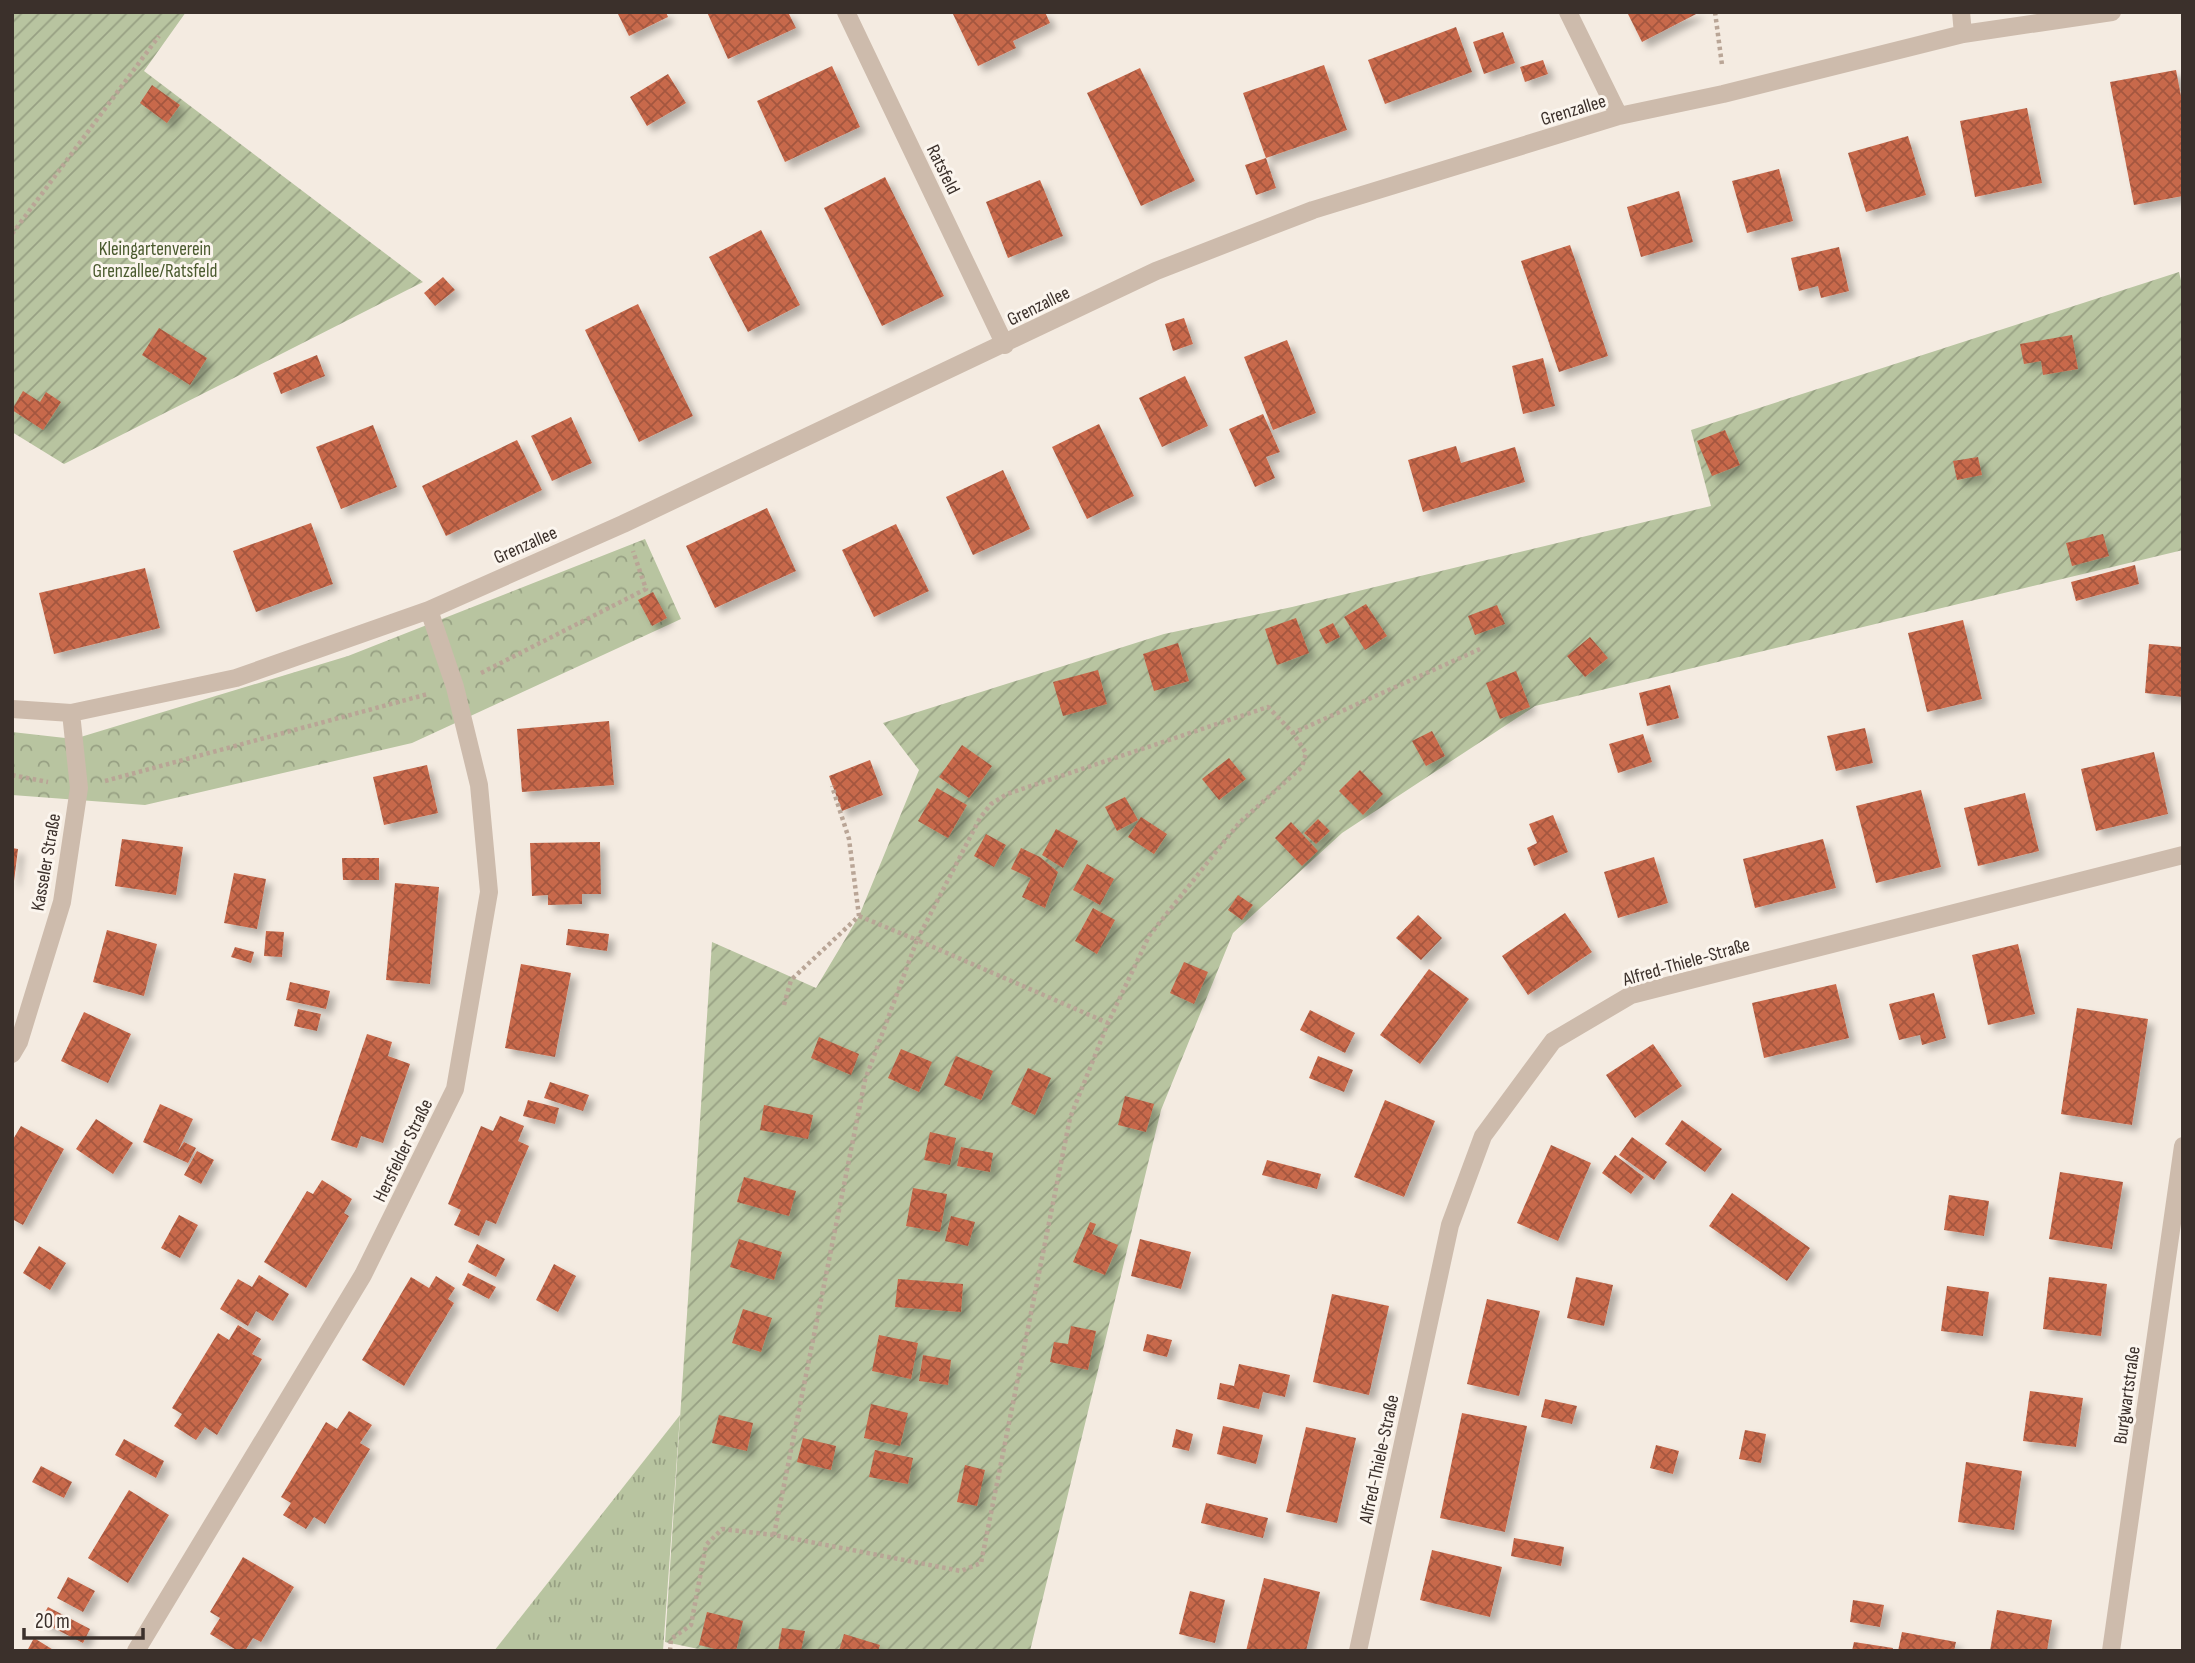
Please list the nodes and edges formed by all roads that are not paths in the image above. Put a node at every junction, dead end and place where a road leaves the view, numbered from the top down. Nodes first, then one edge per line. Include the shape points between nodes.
1 (846, 12) edge
2 (1568, 12) edge
3 (1961, 12) edge
4 (2112, 12) edge
5 (1963, 34) junction
6 (1619, 116) junction
7 (1004, 345) junction
8 (429, 610) junction
9 (12, 709) edge
10 (71, 713) junction
11 (2183, 855) edge
12 (12, 1054) edge
13 (2183, 1146) edge
14 (136, 1651) edge
15 (1358, 1651) edge
16 (2111, 1651) edge

1 - 7 street, Ratsfeld
2 - 6 street
3 - 5 street
4 - 5 street, Grenzallee
5 - 6 street, Grenzallee
6 - 7 street, Grenzallee via 1312,210 1156,271
7 - 8 street, Grenzallee
8 - 10 street, Grenzallee via 236,678
8 - 14 street, Hersfelder Straße via 455,687 479,785 489,892 456,1089 363,1275
9 - 10 street, Grenzallee
10 - 12 street, Kasseler Straße via 79,788 62,902
11 - 15 street, Alfred-Thiele-Straße via 1631,995 1553,1041 1483,1136 1450,1225
13 - 16 street, Burgwartstraße

